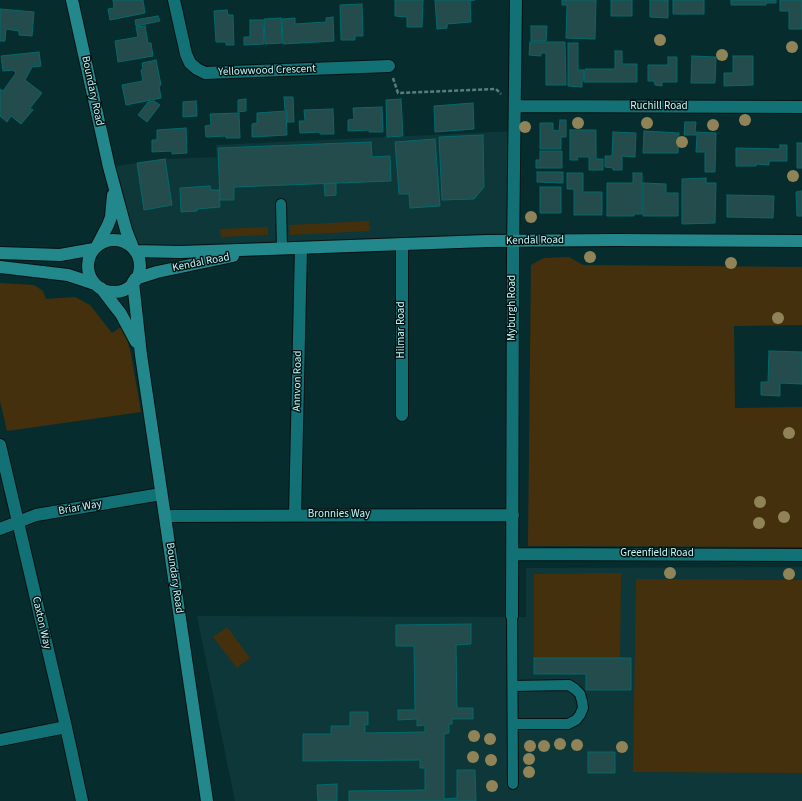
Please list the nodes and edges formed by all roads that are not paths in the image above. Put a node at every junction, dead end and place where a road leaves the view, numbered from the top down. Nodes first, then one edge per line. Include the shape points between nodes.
1 (72, 0) edge
2 (174, 0) edge
3 (516, 0) edge
4 (389, 66) road end
5 (515, 106) junction
6 (802, 107) edge
7 (112, 181) junction
8 (281, 204) dead end
9 (514, 241) junction
10 (802, 241) edge
11 (402, 244) junction
12 (95, 248) junction
13 (301, 248) junction
14 (282, 249) junction
15 (134, 250) junction
16 (268, 250) junction
17 (0, 253) edge
18 (0, 267) edge
19 (134, 281) junction
20 (98, 286) junction
21 (141, 355) junction
22 (402, 415) dead end
23 (0, 445) edge
24 (161, 494) junction
25 (294, 515) junction
26 (513, 515) junction
27 (165, 516) junction
28 (17, 523) junction
29 (0, 529) edge
30 (512, 554) junction
31 (802, 555) edge
32 (512, 616) joint
33 (513, 686) junction
34 (513, 724) junction
35 (66, 727) junction
36 (0, 740) edge
37 (513, 784) dead end
38 (82, 801) edge
39 (207, 801) edge

1 - 7 main road, Boundary Road
2 - 4 street, Yellowwood Crescent via 186,54 190,63 205,73
3 - 5 street, Myburgh Road
5 - 6 street, Ruchill Road
5 - 9 street, Myburgh Road
7 - 12 main road, Boundary Road via 111,217
7 - 15 main road, Boundary Road
8 - 14 lane
9 - 10 main road, Kendal Road
9 - 11 main road, Kendal Road
9 - 26 street, Myburgh Road
11 - 13 main road, Kendal Road
11 - 22 street, Hilmar Road
12 - 15 main road via 112,240 123,242
12 - 17 main road via 60,255
12 - 20 main road via 89,259 88,270
13 - 14 main road, Kendal Road
13 - 25 street, Annvon Road
14 - 16 main road, Kendal Road
15 - 16 main road, Kendal Road
15 - 19 main road via 139,262
16 - 19 main road, Kendal Road via 161,271
18 - 20 main road via 81,278
19 - 20 main road via 126,288 116,291
19 - 21 main road, Boundary Road
20 - 21 main road, Boundary Road via 113,302 126,322
21 - 24 main road, Boundary Road
23 - 28 street, Caxton Way
24 - 27 main road, Boundary Road
24 - 28 street, Briar Way via 36,515
25 - 26 street, Bronnies Way
25 - 27 street, Bronnies Way
26 - 30 street, Myburgh Road
27 - 39 main road, Boundary Road
28 - 29 street, Briar Way
28 - 35 street, Caxton Way
30 - 31 street, Greenfield Road
30 - 32 street, Myburgh Road
32 - 33 lane
33 - 34 lane
33 - 34 lane via 569,685 580,694 583,708 576,720 568,724
34 - 37 lane
35 - 36 street
35 - 38 street, Caxton Way

